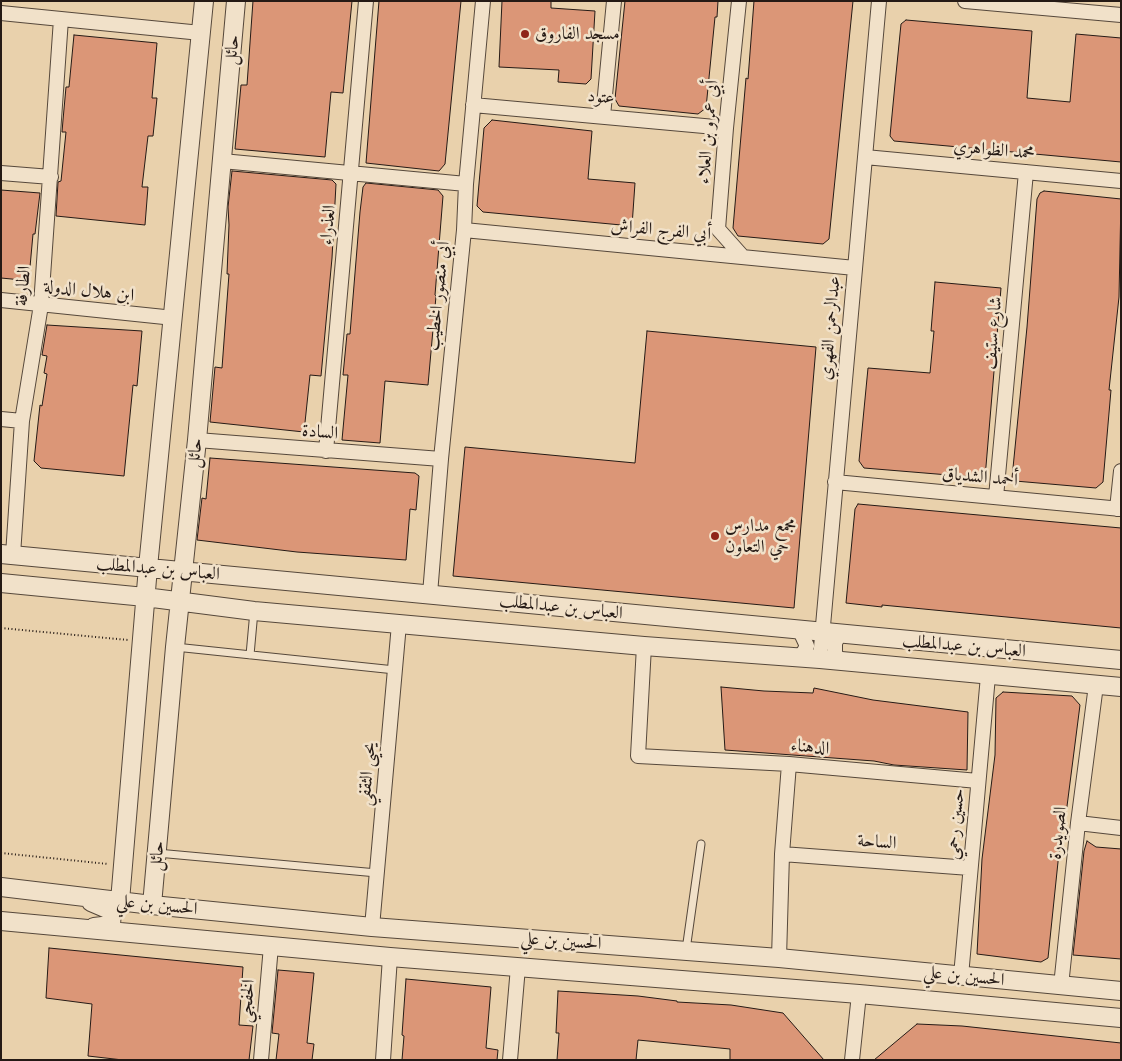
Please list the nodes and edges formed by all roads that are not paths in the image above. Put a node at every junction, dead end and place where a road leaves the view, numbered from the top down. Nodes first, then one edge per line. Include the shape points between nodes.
1 (204, 1) edge
2 (236, 1) edge
3 (366, 1) edge
4 (483, 1) edge
5 (614, 1) edge
6 (739, 1) edge
7 (879, 1) edge
8 (965, 1) edge
9 (1115, 10) edge
10 (1, 13) edge
11 (62, 19) junction
12 (201, 32) junction
13 (474, 105) junction
14 (603, 116) junction
15 (726, 128) junction
16 (865, 157) junction
17 (222, 161) junction
18 (1026, 172) junction
19 (1, 173) edge
20 (351, 174) junction
21 (51, 177) junction
22 (1121, 181) edge
23 (466, 184) junction
24 (464, 230) junction
25 (743, 257) junction
26 (854, 268) junction
27 (1, 300) edge
28 (41, 305) junction
29 (174, 318) junction
30 (1, 419) edge
31 (22, 420) junction
32 (197, 440) junction
33 (326, 451) junction
34 (441, 459) junction
35 (1121, 470) edge
36 (835, 482) junction
37 (996, 498) junction
38 (1119, 509) edge
39 (7, 555) edge
40 (148, 568) junction
41 (182, 571) junction
42 (1, 583) edge
43 (430, 594) junction
44 (145, 597) junction
45 (180, 602) junction
46 (254, 611) junction
47 (400, 624) junction
48 (800, 631) junction
49 (821, 633) junction
50 (839, 635) junction
51 (644, 646) junction
52 (175, 647) junction
53 (250, 655) junction
54 (797, 657) junction
55 (820, 659) junction
56 (1121, 660) edge
57 (839, 661) junction
58 (395, 670) junction
59 (988, 676) junction
60 (1096, 685) junction
61 (1121, 687) edge
62 (789, 764) junction
63 (978, 781) junction
64 (1078, 823) junction
65 (1121, 828) edge
66 (701, 844) dead end
67 (157, 853) junction
68 (782, 854) junction
69 (970, 868) junction
70 (377, 873) junction
71 (1, 887) edge
72 (75, 895) junction
73 (120, 901) junction
74 (152, 905) junction
75 (198, 910) junction
76 (1, 921) edge
77 (372, 927) junction
78 (76, 929) junction
79 (195, 940) junction
80 (271, 946) junction
81 (686, 951) junction
82 (390, 957) junction
83 (779, 958) junction
84 (518, 967) junction
85 (961, 976) junction
86 (1061, 986) junction
87 (1121, 991) edge
88 (859, 994) junction
89 (1121, 1018) edge
90 (261, 1060) edge
91 (382, 1060) edge
92 (510, 1060) edge
93 (852, 1060) edge

1 - 12 street, حائل
2 - 17 street, حائل
3 - 20 street, العذراء
4 - 13 street, أبي منصور الخطيب
5 - 14 street
6 - 15 street, أبي عمرو بن العلاء
7 - 16 street, عبدالرحمن الفهري
8 - 9 street
10 - 11 street
11 - 12 street
11 - 21 street, الطارفة
12 - 29 street, حائل
13 - 14 street, عتود
13 - 23 street, أبي منصور الخطيب
14 - 15 street, عتود
15 - 25 street, أبي عمرو بن العلاء via 718,229
16 - 18 street, محمد الظواهري
16 - 26 street, عبدالرحمن الفهري
17 - 20 street
17 - 32 street, حائل
18 - 22 street, محمد الظواهري
18 - 37 street, شارع ستيف
19 - 21 street
20 - 23 street
20 - 33 street, العذراء
21 - 28 street, الطارفة
23 - 24 street, أبي منصور الخطيب
24 - 25 street, أبي الفرج الفراش
24 - 34 street, أبي منصور الخطيب
25 - 26 street, أبي الفرج الفراش
26 - 36 street, عبدالرحمن الفهري
27 - 28 street, ابن هلال الدولة
28 - 29 street, ابن هلال الدولة
28 - 31 street, الطارفة
29 - 40 street, حائل
30 - 31 street
31 - 39 street, الطارفة
32 - 33 street, السادة
32 - 41 street, حائل
33 - 34 street, السادة
34 - 43 street, أبي منصور الخطيب
35 - 38 street
36 - 37 street, أحمد الشدياق
36 - 49 street, عبدالرحمن الفهري
37 - 38 street, أحمد الشدياق
39 - 40 street, العباس بن عبدالمطلب
40 - 41 street, العباس بن عبدالمطلب
40 - 44 street, حائل
41 - 43 street, العباس بن عبدالمطلب
41 - 45 street, حائل
42 - 44 street, العباس بن عبدالمطلب
43 - 48 street, العباس بن عبدالمطلب
44 - 45 street, العباس بن عبدالمطلب
44 - 73 street, حائل
45 - 46 street, العباس بن عبدالمطلب
45 - 52 street, حائل
46 - 47 street, العباس بن عبدالمطلب
46 - 53 lane
47 - 51 street, العباس بن عبدالمطلب
47 - 58 street, يحيى الثقفي
48 - 49 street, العباس بن عبدالمطلب
48 - 54 street via 807,646
49 - 50 street, العباس بن عبدالمطلب
49 - 55 street, عبدالرحمن الفهري
50 - 56 street, العباس بن عبدالمطلب
50 - 57 street via 835,653
51 - 54 street, العباس بن عبدالمطلب
51 - 62 street, الدهناء via 638,756
52 - 53 lane
52 - 67 street, حائل
53 - 58 lane
54 - 55 street, العباس بن عبدالمطلب
55 - 57 street, العباس بن عبدالمطلب
57 - 59 street, العباس بن عبدالمطلب
58 - 70 street, يحيى الثقفي
59 - 60 street, العباس بن عبدالمطلب
59 - 63 street, حسين رحمي
60 - 61 street, العباس بن عبدالمطلب
60 - 64 street, الصويدرة
62 - 63 street, الدهناء
62 - 68 street
63 - 69 street, حسين رحمي
64 - 65 street
64 - 86 street, الصويدرة
66 - 81 lane
67 - 70 lane
67 - 74 street, حائل
68 - 69 street, الساحة
68 - 83 street
69 - 85 street, حسين رحمي
70 - 77 street, يحيى الثقفي
71 - 72 street, الحسين بن علي
72 - 73 street, الحسين بن علي
72 - 78 street via 112,911 110,925
73 - 74 street, الحسين بن علي
74 - 75 street, الحسين بن علي
75 - 77 street, الحسين بن علي
75 - 79 street via 155,913 154,928
76 - 78 street, الحسين بن علي
77 - 81 street, الحسين بن علي
78 - 79 street, الحسين بن علي
79 - 80 street, الحسين بن علي
80 - 82 street, الحسين بن علي
80 - 90 street, الخفجي
81 - 83 street, الحسين بن علي
82 - 84 street, الحسين بن علي
82 - 91 street
83 - 85 street, الحسين بن علي
84 - 88 street, الحسين بن علي
84 - 92 street
85 - 86 street, الحسين بن علي
86 - 87 street, الحسين بن علي
88 - 89 street, الحسين بن علي
88 - 93 street

